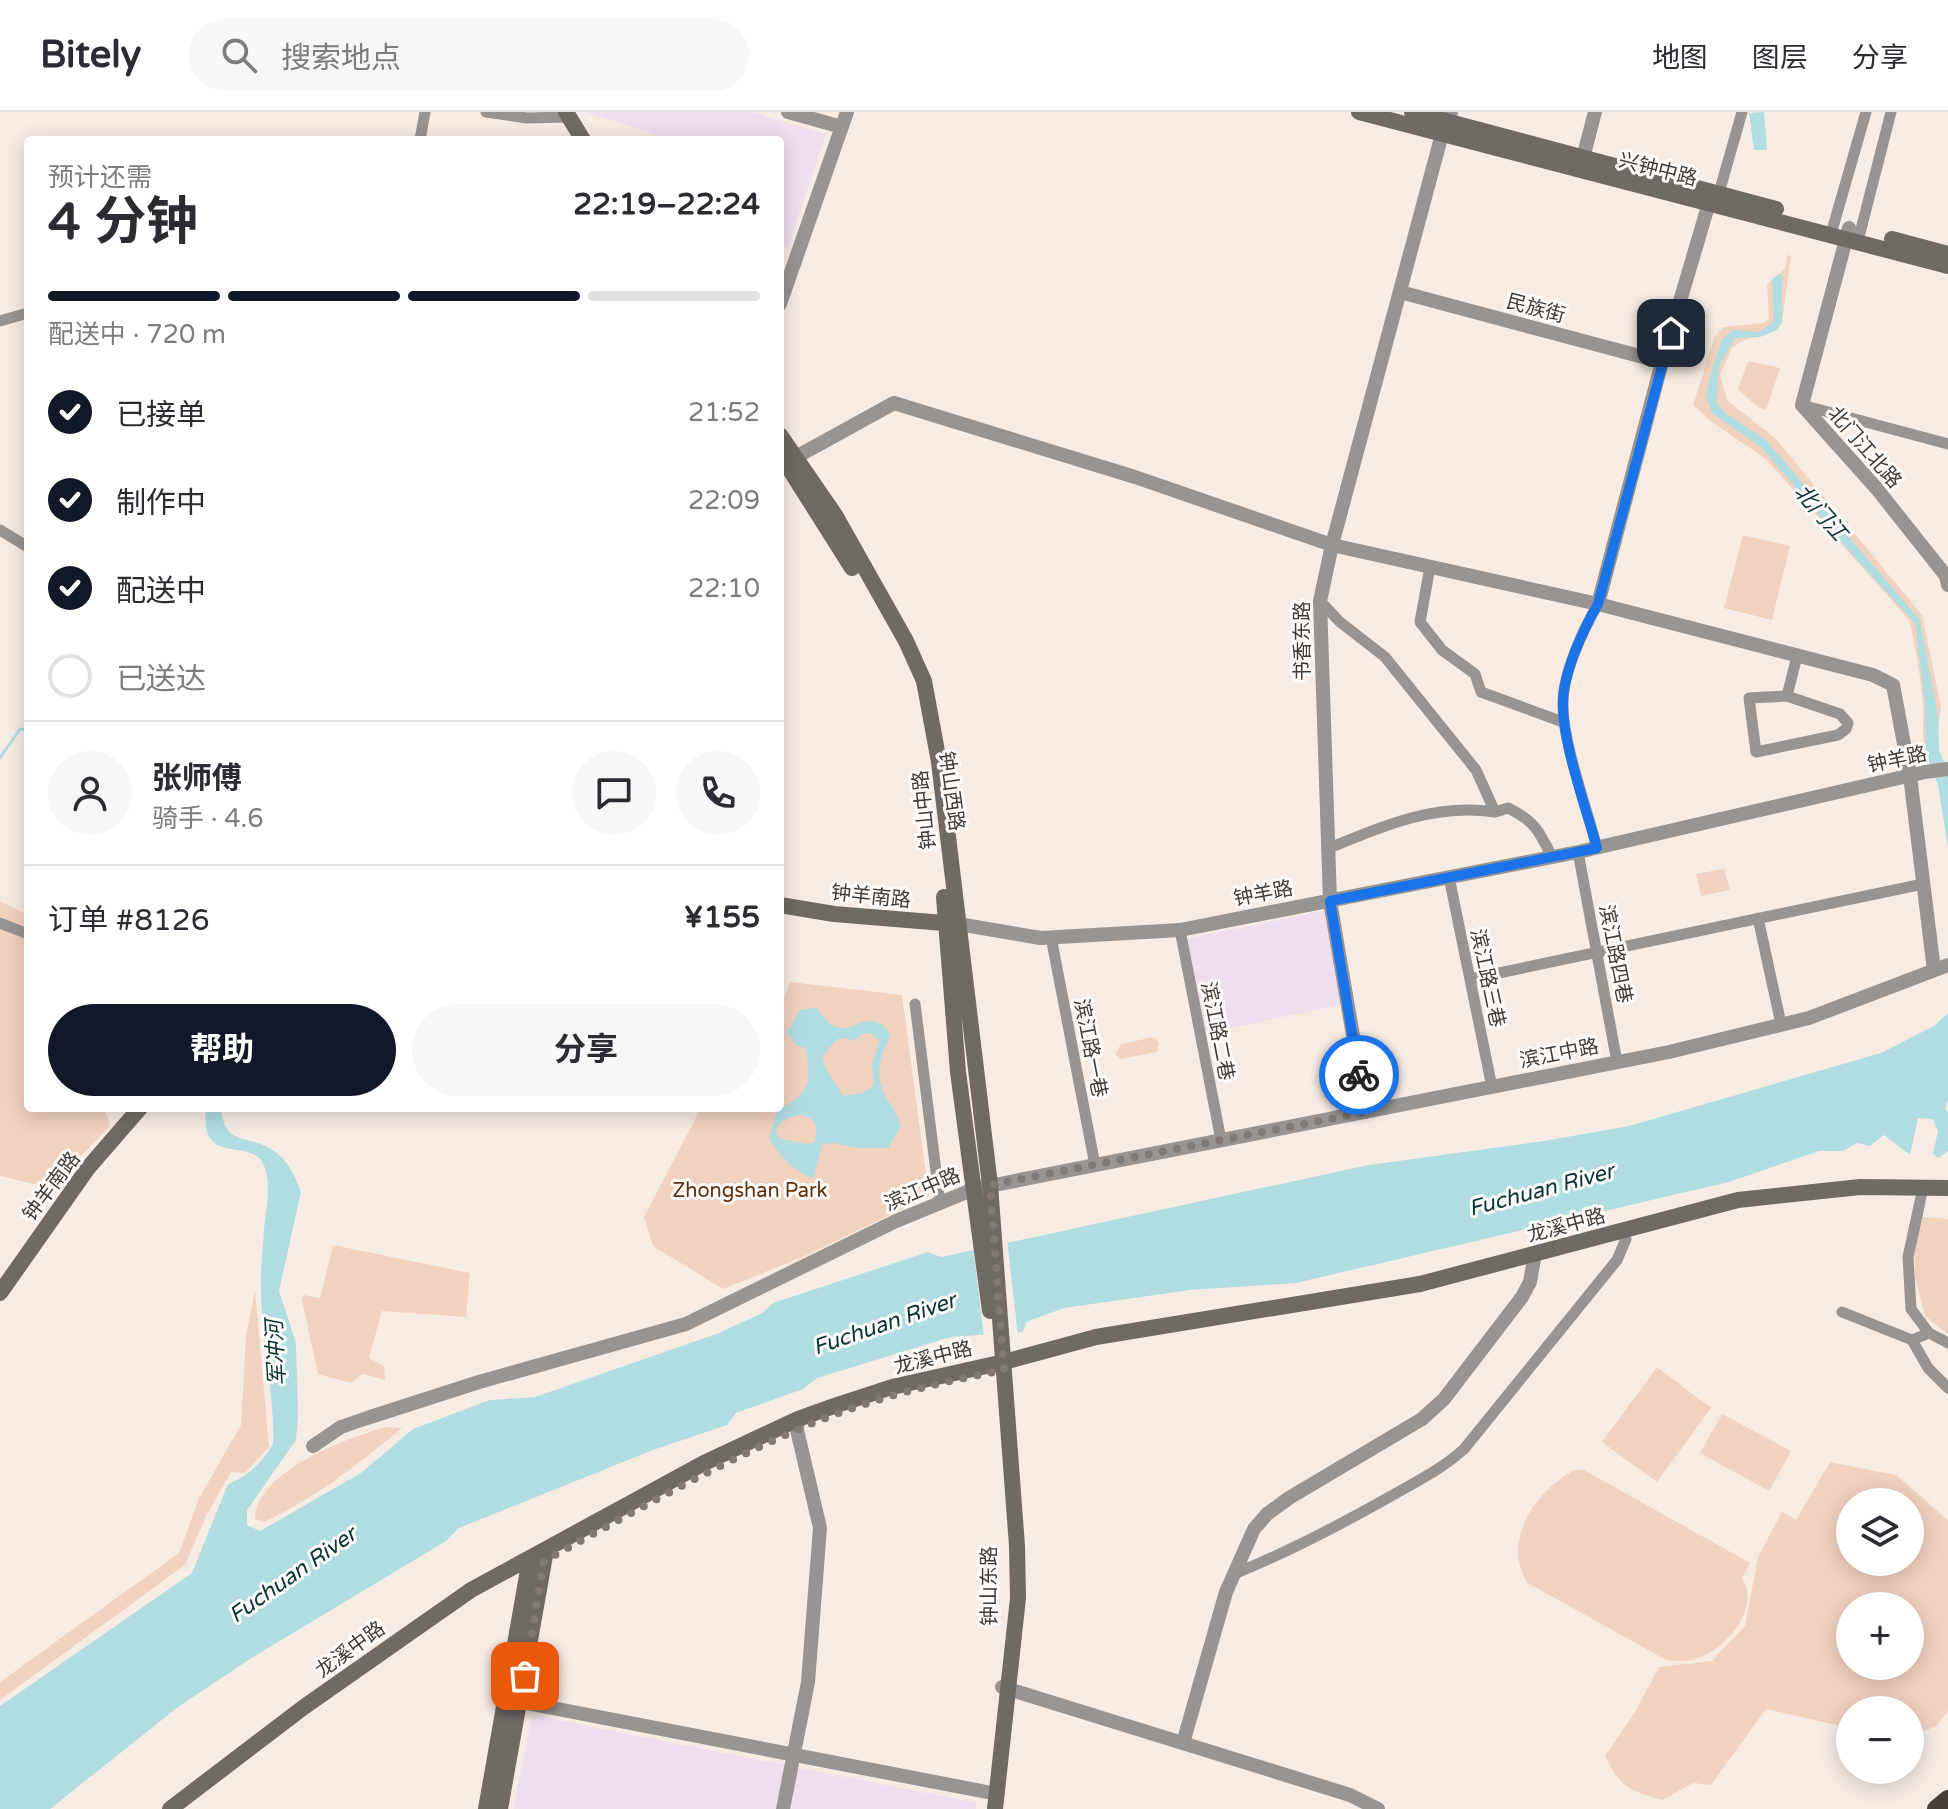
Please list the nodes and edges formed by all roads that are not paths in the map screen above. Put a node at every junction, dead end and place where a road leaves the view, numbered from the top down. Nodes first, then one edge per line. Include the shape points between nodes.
1 (425, 112) edge
2 (486, 112) edge
3 (788, 112) edge
4 (847, 112) edge
5 (1359, 112) edge
6 (1412, 112) edge
7 (1595, 112) edge
8 (1742, 112) edge
9 (1866, 112) edge
10 (1891, 112) edge
11 (570, 114) edge
12 (1446, 122) edge
13 (842, 127) junction
14 (421, 136) edge
15 (581, 136) edge
16 (589, 136) edge
17 (1583, 158) junction
18 (1714, 198) junction
19 (1846, 232) junction
20 (1948, 254) edge
21 (1948, 266) edge
22 (1400, 292) junction
23 (784, 293) edge
24 (24, 314) edge
25 (0, 321) edge
26 (1662, 362) junction
27 (1802, 405) junction
28 (1948, 444) edge
29 (788, 456) edge
30 (0, 530) edge
31 (24, 545) edge
32 (1332, 545) junction
33 (1430, 567) junction
34 (1948, 585) edge
35 (1320, 601) junction
36 (1598, 604) junction
37 (1797, 656) junction
38 (1787, 696) junction
39 (1563, 722) junction
40 (1948, 769) edge
41 (1918, 774) junction
42 (1495, 812) junction
43 (1597, 848) junction
44 (1327, 849) junction
45 (1578, 852) junction
46 (1552, 857) junction
47 (1449, 877) junction
48 (1923, 884) junction
49 (1330, 901) junction
50 (784, 906) edge
51 (1758, 918) junction
52 (0, 923) edge
53 (952, 924) junction
54 (1180, 930) junction
55 (24, 932) edge
56 (1051, 937) junction
57 (1597, 952) junction
58 (1941, 968) edge
59 (1470, 979) junction
60 (915, 1004) dead end
61 (1781, 1024) junction
62 (1617, 1062) junction
63 (1492, 1087) junction
64 (137, 1112) edge
65 (1366, 1112) junction
66 (1221, 1140) junction
67 (1095, 1165) junction
68 (982, 1187) junction
69 (1948, 1188) edge
70 (1922, 1192) junction
71 (1948, 1197) edge
72 (940, 1203) junction
73 (1626, 1239) junction
74 (1535, 1258) junction
75 (0, 1293) edge
76 (1842, 1312) dead end
77 (1929, 1333) junction
78 (1912, 1340) junction
79 (1948, 1343) edge
80 (1000, 1366) junction
81 (1948, 1388) edge
82 (797, 1425) junction
83 (313, 1446) dead end
84 (537, 1560) junction
85 (1234, 1574) junction
86 (1005, 1688) junction
87 (514, 1701) junction
88 (1183, 1743) junction
89 (794, 1755) junction
90 (1948, 1799) edge
91 (992, 1801) edge
92 (170, 1809) edge
93 (185, 1809) edge
94 (486, 1809) edge
95 (500, 1809) edge
96 (783, 1809) edge
97 (1378, 1809) edge
98 (1936, 1809) edge

1 - 14 street
2 - 11 street via 527,118
3 - 13 street
4 - 13 street
5 - 12 main road, 兴钟中路
6 - 12 main road, 兴钟中路
7 - 17 street
8 - 18 street
9 - 19 street
10 - 19 street
11 - 15 main road
11 - 16 main road
12 - 17 main road, 兴钟中路
12 - 18 main road, 兴钟中路
12 - 22 street, 书香东路
13 - 23 street
17 - 18 main road, 兴钟中路
18 - 19 main road, 兴钟中路
18 - 26 street
19 - 20 main road, 兴钟中路
19 - 21 main road, 兴钟中路
19 - 27 street, 北门江北路
22 - 26 street, 民族街
22 - 32 street, 书香东路
24 - 25 street
26 - 36 street
27 - 28 street
27 - 34 street, 北门江北路 via 1877,489
29 - 32 street via 894,403
29 - 53 main road, 钟山西路 via 915,686
30 - 31 street
32 - 33 street
32 - 35 street, 书香东路
33 - 36 street
33 - 39 street via 1420,622 1442,650 1475,674 1481,692
35 - 42 street via 1385,657 1476,770
35 - 44 street, 书香东路
36 - 37 street
36 - 39 street via 1581,634 1562,699
37 - 38 street
37 - 41 street via 1893,685
38 - 38 street via 1840,714 1848,723 1846,729 1756,752 1749,698
39 - 43 street
40 - 41 street, 钟羊路
41 - 43 street, 钟羊路
41 - 48 street
42 - 44 street via 1422,814
42 - 46 street via 1508,808 1526,817
43 - 45 street, 钟羊路
44 - 49 street, 书香东路
45 - 46 street, 钟羊路
45 - 57 street, 滨江路四巷
46 - 47 street, 钟羊路
47 - 49 street, 钟羊路
47 - 59 street, 滨江路三巷
48 - 51 street
48 - 58 street
49 - 54 street, 钟羊路
49 - 65 street, 书香东路
50 - 53 main road, 钟羊南路
51 - 57 street
51 - 61 street
52 - 55 street
53 - 56 street, 钟羊路
53 - 68 main road, 钟山西路 via 958,1072
54 - 56 street, 钟羊路
54 - 66 street, 滨江路二巷
56 - 67 street, 滨江路一巷
57 - 59 street
57 - 62 street, 滨江路四巷
58 - 61 street, 滨江中路
59 - 63 street, 滨江路三巷
60 - 72 street
61 - 62 street, 滨江中路
62 - 63 street, 滨江中路
63 - 65 street, 滨江中路
64 - 75 main road, 钟羊南路 via 88,1168
65 - 66 street, 滨江中路
66 - 67 street, 滨江中路
67 - 68 street, 滨江中路
68 - 72 street, 滨江中路
68 - 80 main road, 钟山东路
69 - 70 main road, 龙溪中路
70 - 71 main road, 龙溪中路
70 - 73 main road, 龙溪中路 via 1740,1209
70 - 74 main road, 龙溪中路 via 1860,1187 1738,1200
70 - 77 street via 1908,1257 1911,1309
72 - 83 street, 滨江中路 via 686,1324 367,1418
73 - 74 main road, 龙溪中路
73 - 85 street via 1617,1260 1447,1464 1367,1510
74 - 80 main road, 龙溪中路 via 1421,1292
74 - 85 street via 1522,1297 1444,1399 1398,1435 1267,1514 1254,1529
76 - 78 street
77 - 78 street
77 - 79 street
78 - 81 street
80 - 82 main road, 龙溪中路 via 892,1387
80 - 86 main road, 钟山东路 via 1018,1598
82 - 84 main road, 龙溪中路 via 704,1463
82 - 89 street via 820,1528 808,1682
84 - 87 main road
84 - 92 main road, 龙溪中路 via 471,1590 424,1621
84 - 93 main road, 龙溪中路 via 429,1629
85 - 88 street
86 - 88 street
86 - 91 main road, 钟山东路
87 - 89 street
87 - 94 main road
87 - 95 main road
88 - 97 street via 1350,1795
89 - 91 street
89 - 96 street
90 - 98 highway

